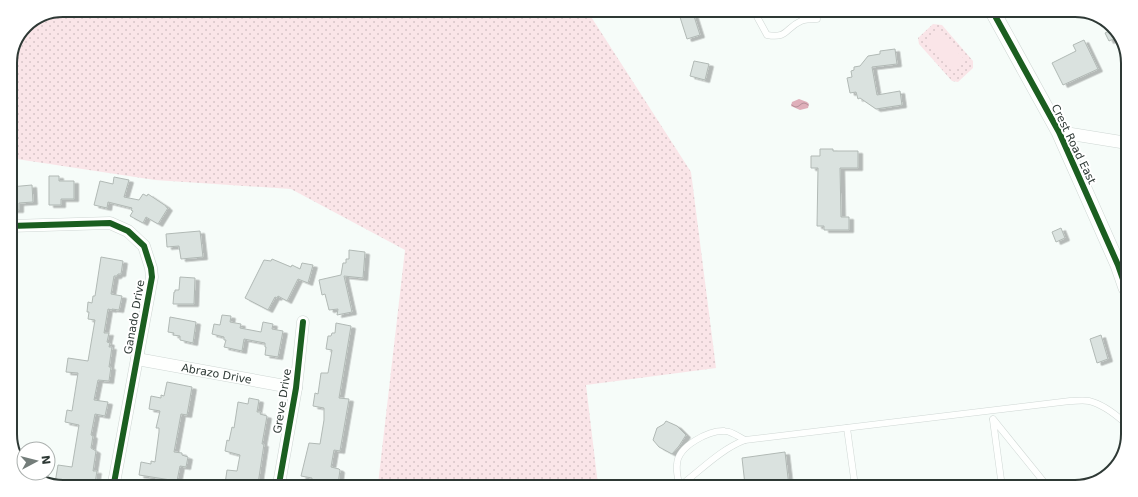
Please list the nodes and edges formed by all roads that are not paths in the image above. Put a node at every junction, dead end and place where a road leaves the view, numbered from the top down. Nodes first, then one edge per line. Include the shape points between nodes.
1 (757, 17) edge
2 (996, 17) edge
3 (817, 19) dead end
4 (1059, 132) junction
5 (1121, 142) edge
6 (17, 226) edge
7 (1121, 274) edge
8 (303, 322) dead end
9 (137, 359) junction
10 (296, 388) junction
11 (992, 411) junction
12 (993, 419) junction
13 (1121, 420) edge
14 (847, 428) junction
15 (745, 440) junction
16 (115, 480) edge
17 (280, 480) edge
18 (679, 480) edge
19 (687, 480) edge
20 (854, 480) edge
21 (1001, 480) edge
22 (1042, 480) edge

1 - 3 lane via 767,35 776,37 802,20
2 - 4 street, Crest Road East
4 - 5 street
4 - 7 street, Crest Road East
6 - 9 street, Ganado Drive via 110,223 128,231 144,246 152,277
8 - 10 street, Greve Drive
9 - 10 street, Abrazo Drive
9 - 16 street, Ganado Drive
10 - 17 street, Greve Drive
11 - 12 lane
11 - 13 lane via 1089,401
11 - 14 lane
12 - 21 lane
12 - 22 lane
14 - 15 lane
14 - 20 lane
15 - 18 lane via 726,430 694,440 680,453 677,462
15 - 19 lane via 735,444

